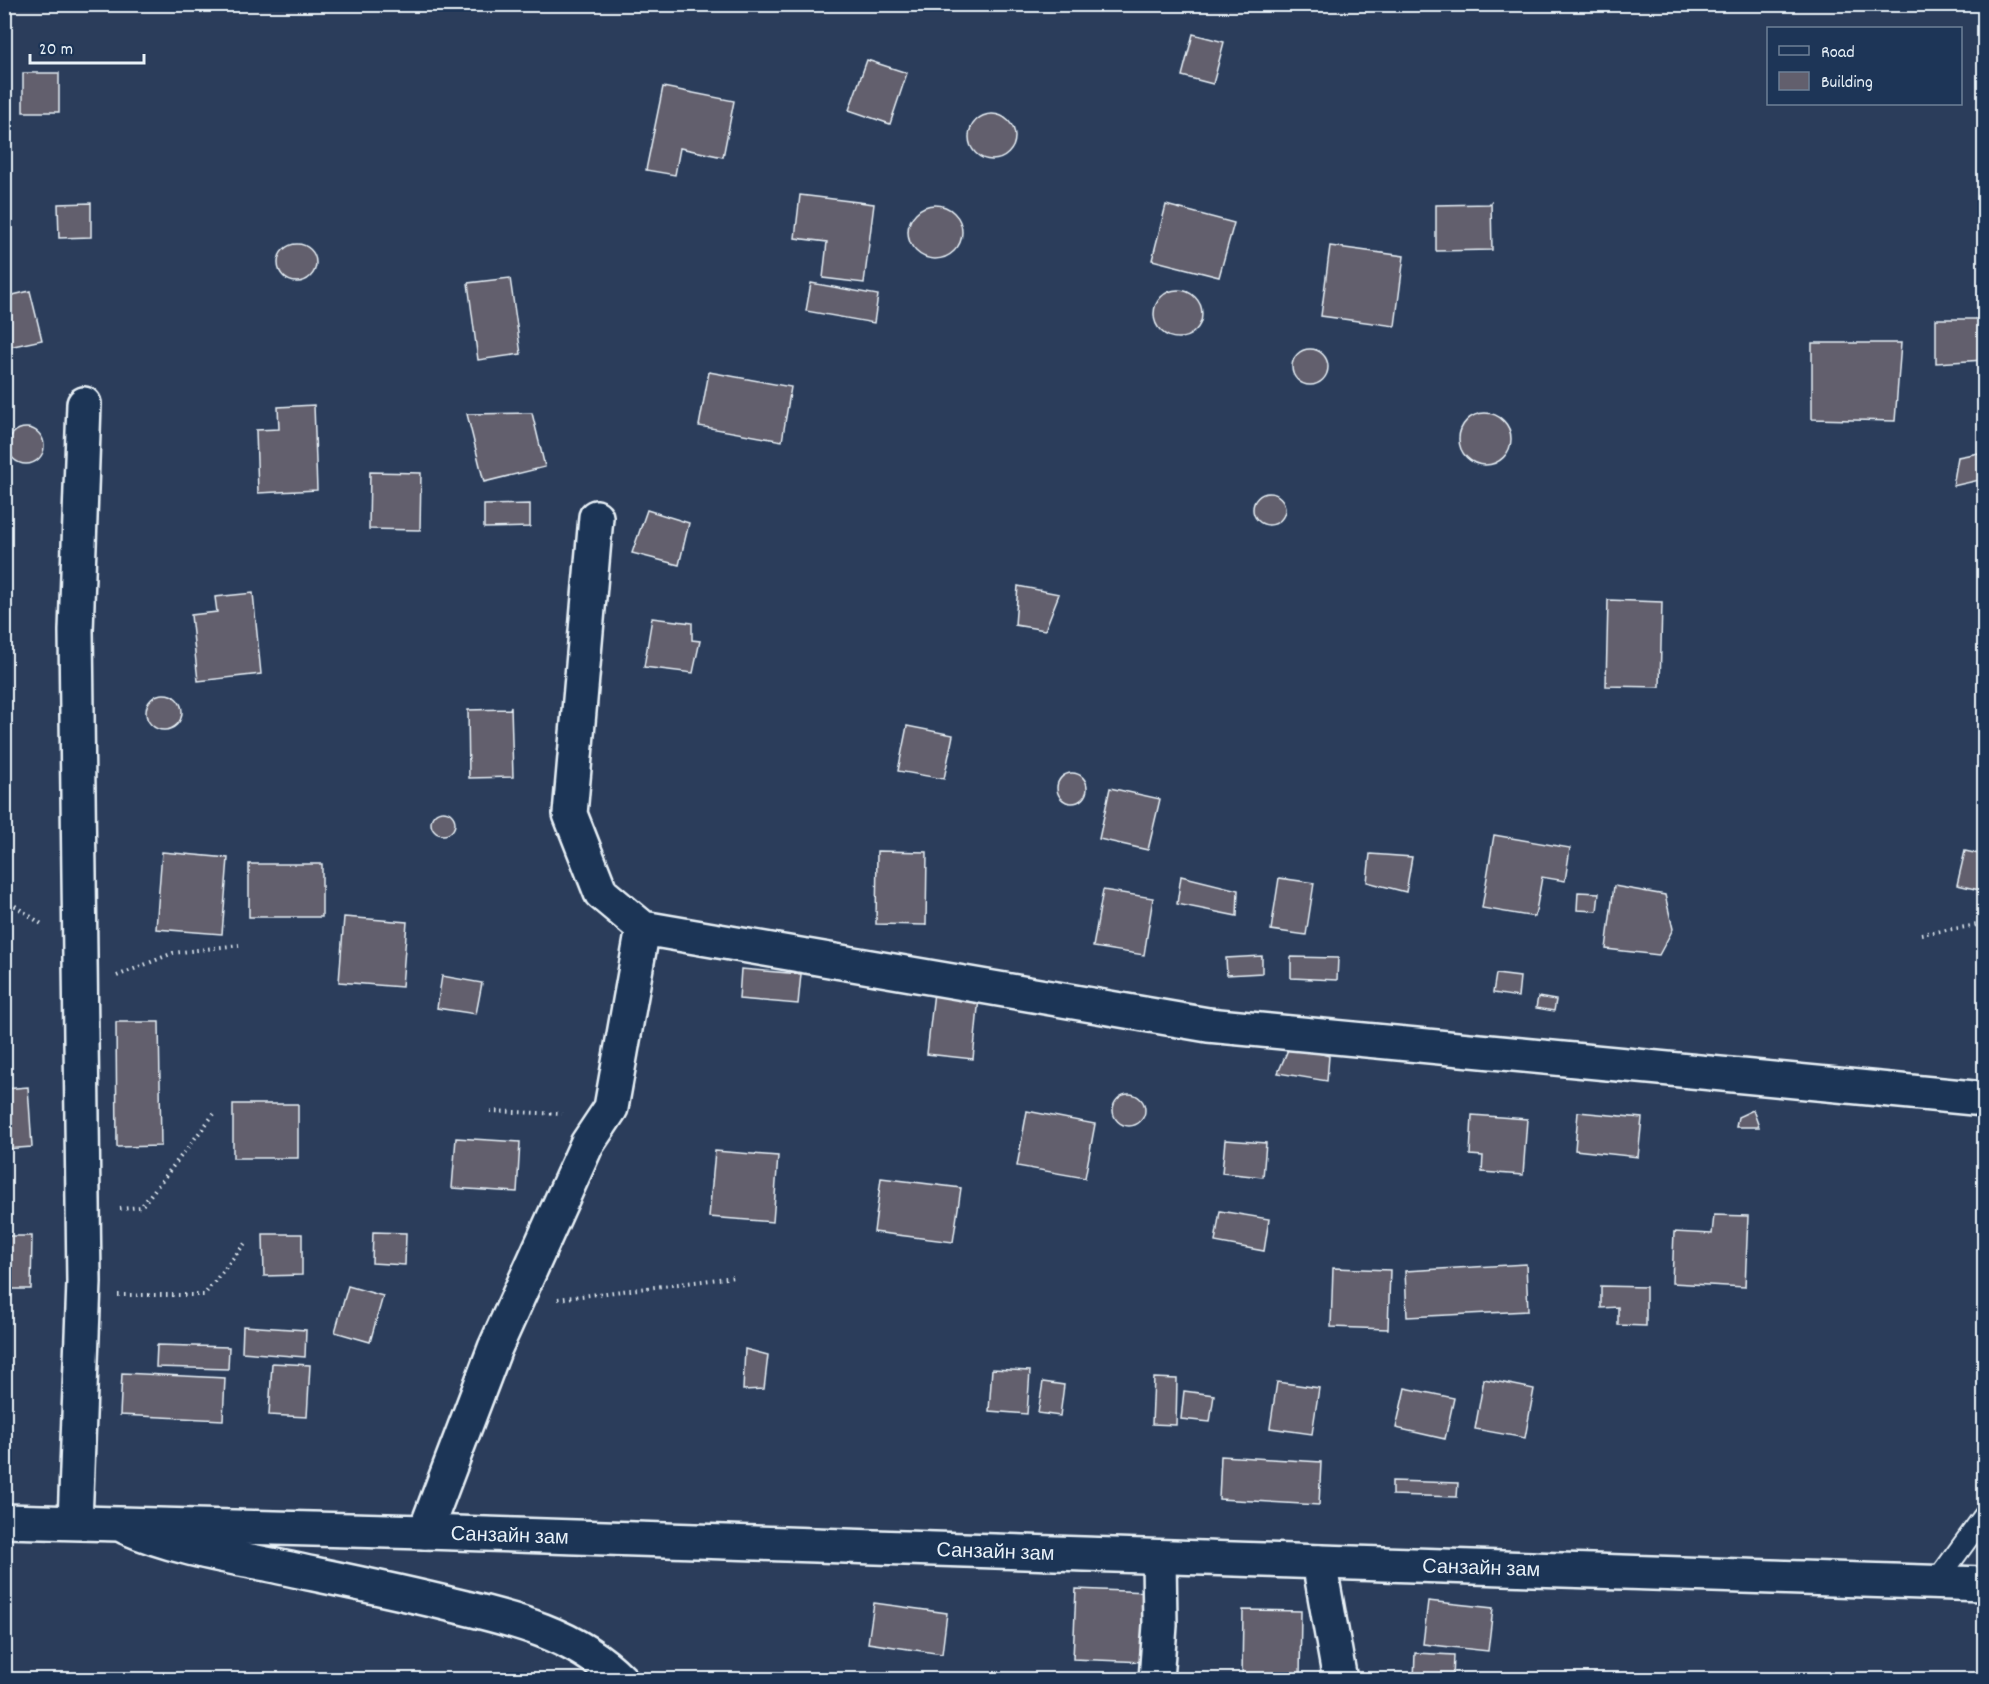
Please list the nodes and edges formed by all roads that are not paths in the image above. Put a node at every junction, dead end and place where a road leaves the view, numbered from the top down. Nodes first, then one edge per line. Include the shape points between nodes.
1 (84, 404) dead end
2 (596, 517) dead end
3 (643, 928) junction
4 (1984, 1099) edge
5 (1984, 1516) edge
6 (4, 1521) edge
7 (75, 1522) junction
8 (116, 1523) junction
9 (425, 1532) junction
10 (1159, 1557) junction
11 (1318, 1562) junction
12 (1936, 1582) junction
13 (1984, 1584) edge
14 (621, 1680) edge
15 (1156, 1680) edge
16 (1340, 1680) edge

1 - 7 street via 76,631 84,1296
2 - 3 street via 570,814 601,893
3 - 4 street via 1208,1025
3 - 9 street via 611,1108 587,1144 495,1348
5 - 12 lane
6 - 7 street, Санзайн зам
7 - 8 street, Санзайн зам
8 - 9 street, Санзайн зам
8 - 14 street via 219,1555 390,1589 516,1620 573,1643
9 - 10 street, Санзайн зам
10 - 11 street, Санзайн зам
10 - 15 street
11 - 12 street, Санзайн зам
11 - 16 street
12 - 13 street, Санзайн зам

